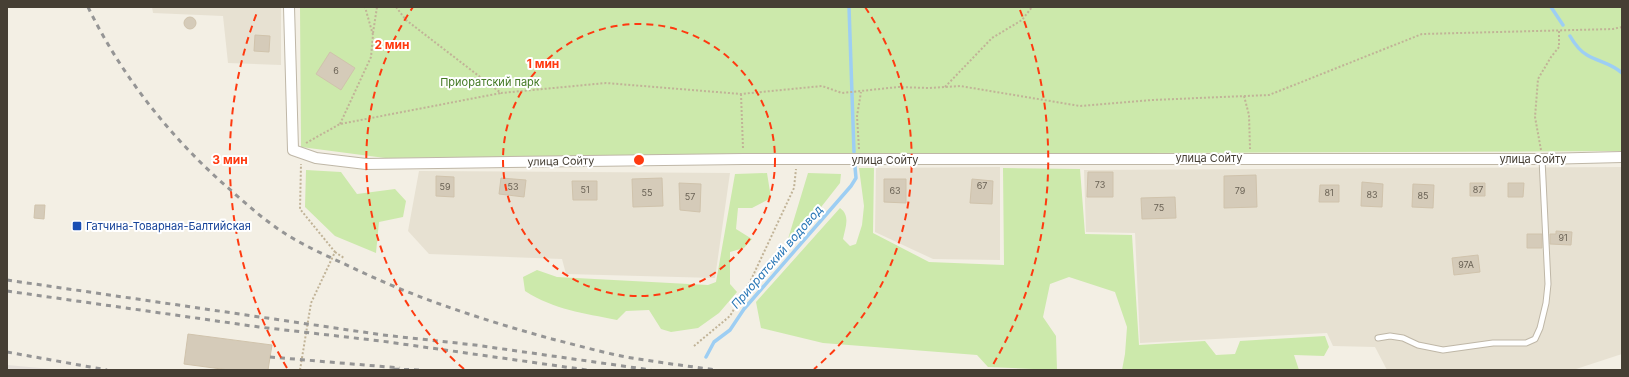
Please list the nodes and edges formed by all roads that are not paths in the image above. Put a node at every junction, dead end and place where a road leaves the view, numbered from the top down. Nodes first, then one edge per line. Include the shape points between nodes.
1 (289, 7) edge
2 (1622, 157) edge
3 (1542, 159) junction
4 (1378, 338) dead end

1 - 3 street, улица Сойту via 297,152 316,158 366,164 744,159
2 - 3 street, улица Сойту
3 - 4 lane via 1548,284 1546,303 1535,339 1526,343 1493,343 1443,350 1418,345 1402,338

